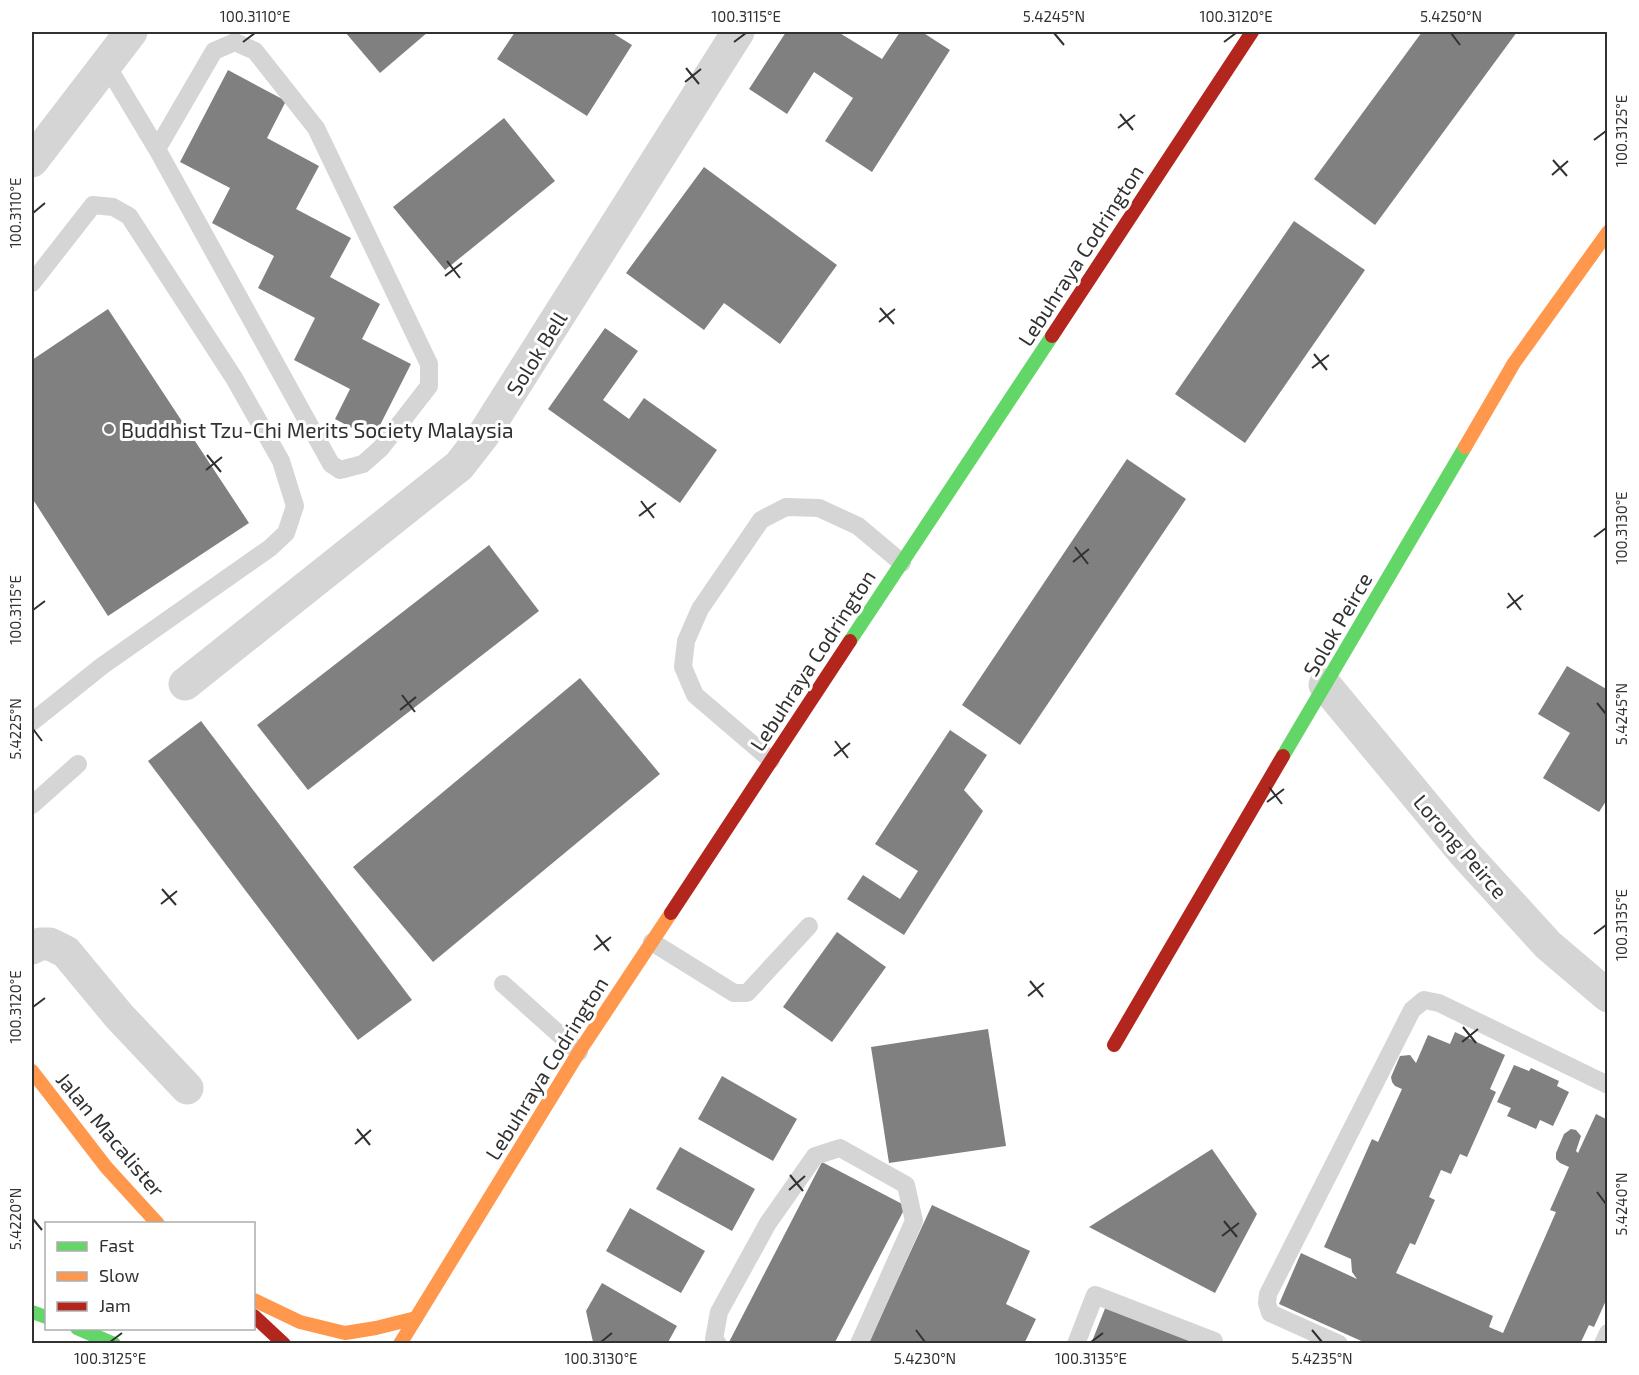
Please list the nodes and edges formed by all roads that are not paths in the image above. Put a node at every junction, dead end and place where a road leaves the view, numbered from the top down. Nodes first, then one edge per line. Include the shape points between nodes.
1 (131, 32) edge
2 (738, 32) edge
3 (1252, 32) edge
4 (106, 64) junction
5 (157, 149) junction
6 (32, 161) edge
7 (1608, 232) edge
8 (32, 283) edge
9 (902, 563) junction
10 (185, 684) dead end
11 (1325, 685) junction
12 (32, 722) edge
13 (771, 760) junction
14 (78, 764) dead end
15 (32, 805) edge
16 (809, 926) dead end
17 (652, 942) junction
18 (32, 948) edge
19 (503, 984) dead end
20 (1608, 996) edge
21 (1114, 1045) dead end
22 (579, 1052) junction
23 (32, 1071) edge
24 (1608, 1085) edge
25 (187, 1088) dead end
26 (156, 1222) edge
27 (255, 1300) edge
28 (255, 1317) edge
29 (416, 1318) junction
30 (79, 1330) edge
31 (1608, 1333) edge
32 (114, 1344) edge
33 (284, 1344) edge
34 (392, 1344) edge
35 (400, 1344) edge
36 (414, 1344) edge
37 (718, 1344) edge
38 (859, 1344) edge
39 (1076, 1344) edge
40 (1213, 1344) edge
41 (1339, 1344) edge
42 (1603, 1344) edge

1 - 4 street
2 - 10 street, Solok Bell via 484,434 459,466
3 - 9 street, Lebuhraya Codrington
4 - 5 lane
4 - 6 street
5 - 5 lane via 331,464 340,470 363,464 381,448 429,386 429,364 316,128 255,51 235,42 214,51
7 - 11 street, Solok Peirce via 1514,363
8 - 12 lane via 93,205 113,207 129,216 234,378 281,460 295,506 286,533 270,548 102,666
9 - 13 street, Lebuhraya Codrington
9 - 13 lane via 858,526 819,508 786,507 761,520 700,609 686,641 683,667 695,695
11 - 20 street, Lorong Peirce via 1465,854 1548,945
11 - 21 street, Solok Peirce
13 - 17 street, Lebuhraya Codrington
14 - 15 lane
16 - 17 lane via 747,993 734,993
17 - 22 street, Lebuhraya Codrington
18 - 25 street via 50,944 66,952
19 - 22 lane
22 - 29 street, Lebuhraya Codrington
23 - 26 street, Jalan Macalister via 106,1167
24 - 41 lane via 1439,1003 1424,1000 1412,1010 1268,1294 1270,1313
27 - 29 street via 300,1322 345,1333
28 - 33 street
29 - 34 street, Lebuhraya Codrington
29 - 35 street, Lebuhraya Codrington
29 - 36 street
30 - 32 street
31 - 42 lane
37 - 38 lane via 714,1339 719,1312 768,1222 815,1156 840,1148 906,1185 914,1221
39 - 40 lane via 1095,1294 1214,1341

